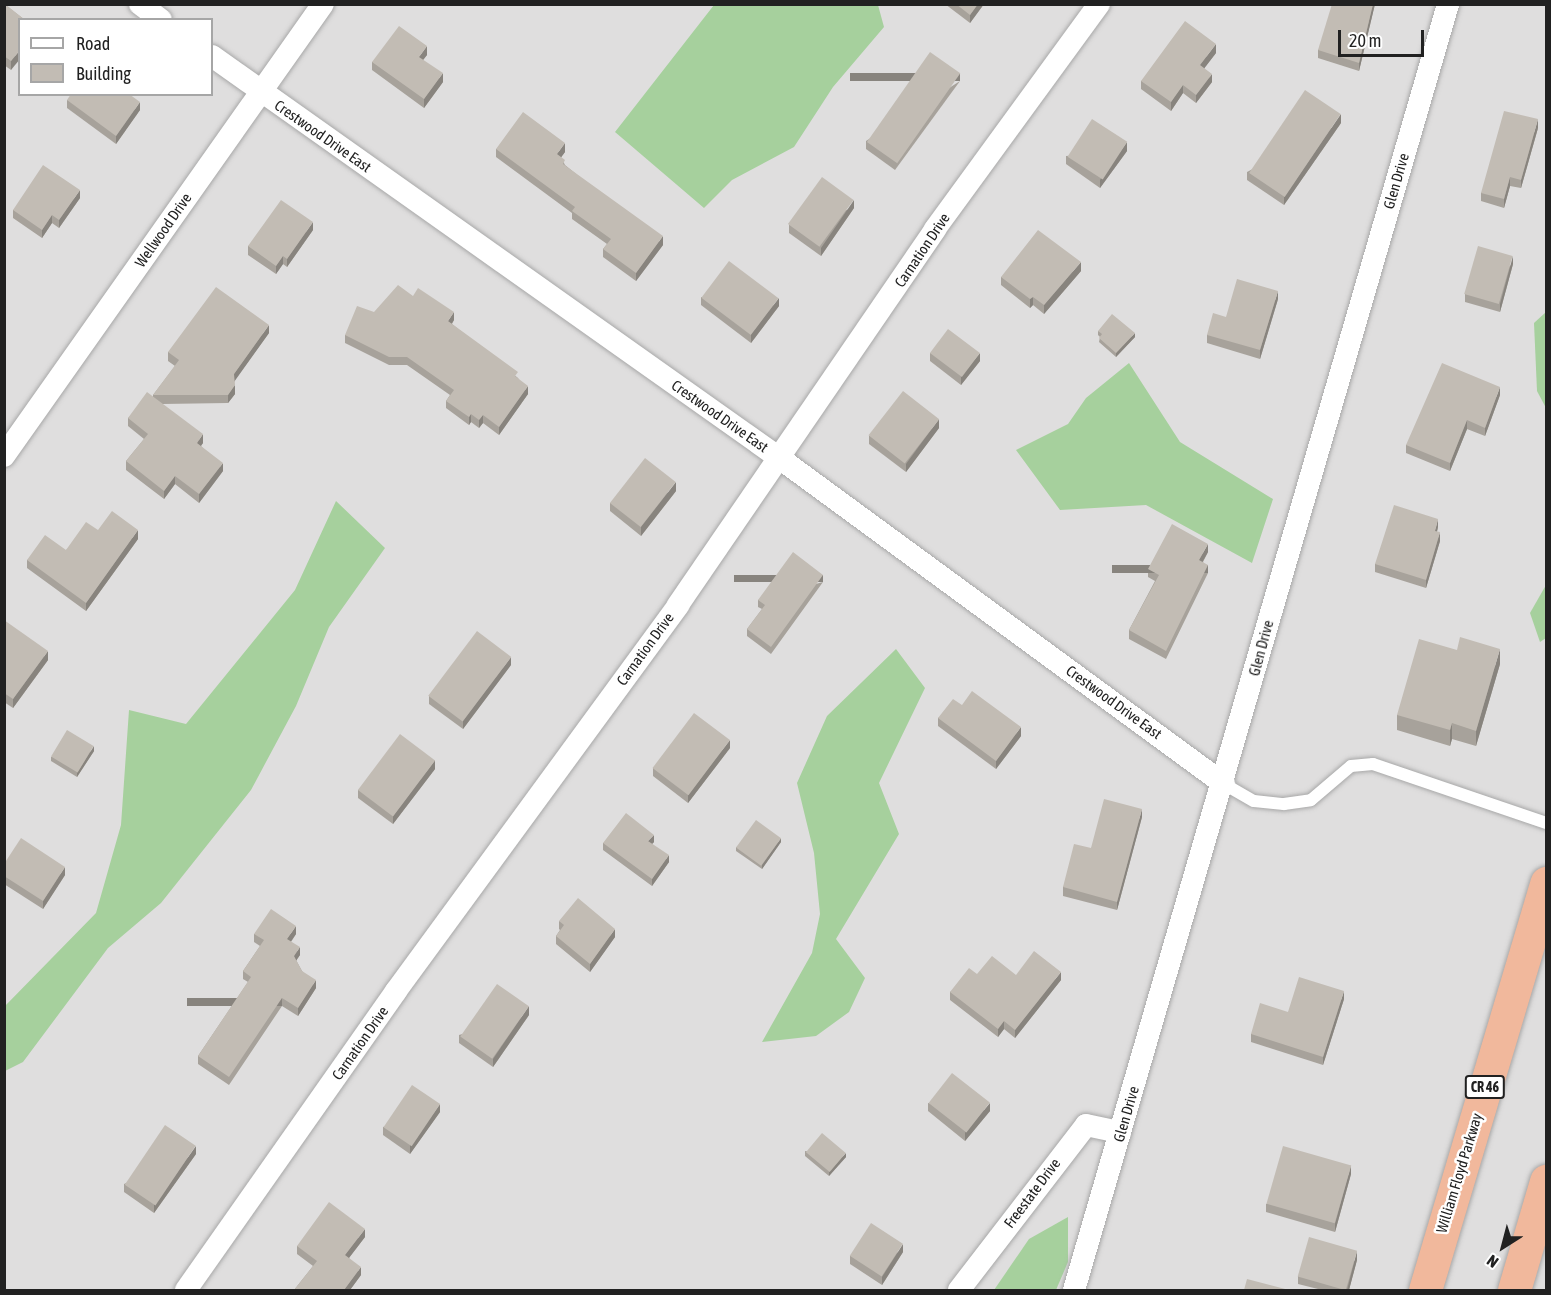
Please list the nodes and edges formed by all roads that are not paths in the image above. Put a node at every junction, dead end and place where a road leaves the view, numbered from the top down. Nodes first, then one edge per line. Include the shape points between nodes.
1 (140, 4) edge
2 (323, 4) edge
3 (1099, 4) edge
4 (1448, 4) edge
5 (158, 18) edge
6 (213, 57) edge
7 (260, 91) junction
8 (4, 456) edge
9 (778, 457) junction
10 (1224, 784) junction
11 (1546, 824) edge
12 (1546, 884) edge
13 (1120, 1132) junction
14 (1546, 1181) edge
15 (186, 1290) edge
16 (959, 1290) edge
17 (1074, 1290) edge
18 (1425, 1290) edge
19 (1514, 1290) edge

1 - 5 street
2 - 7 street, Wellwood Drive
3 - 9 street, Carnation Drive via 935,229
4 - 10 street, Glen Drive via 1306,484
6 - 7 street, Crestwood Drive East
7 - 8 street, Wellwood Drive
7 - 9 street, Crestwood Drive East
9 - 10 street, Crestwood Drive East
9 - 15 street, Carnation Drive via 678,605 396,991
10 - 11 lane via 1254,801 1284,804 1311,800 1351,766 1373,764
10 - 13 street, Glen Drive
12 - 18 highway, William Floyd Parkway / CR 46
13 - 16 street, Freestate Drive via 1086,1125
13 - 17 street, Glen Drive
14 - 19 highway

